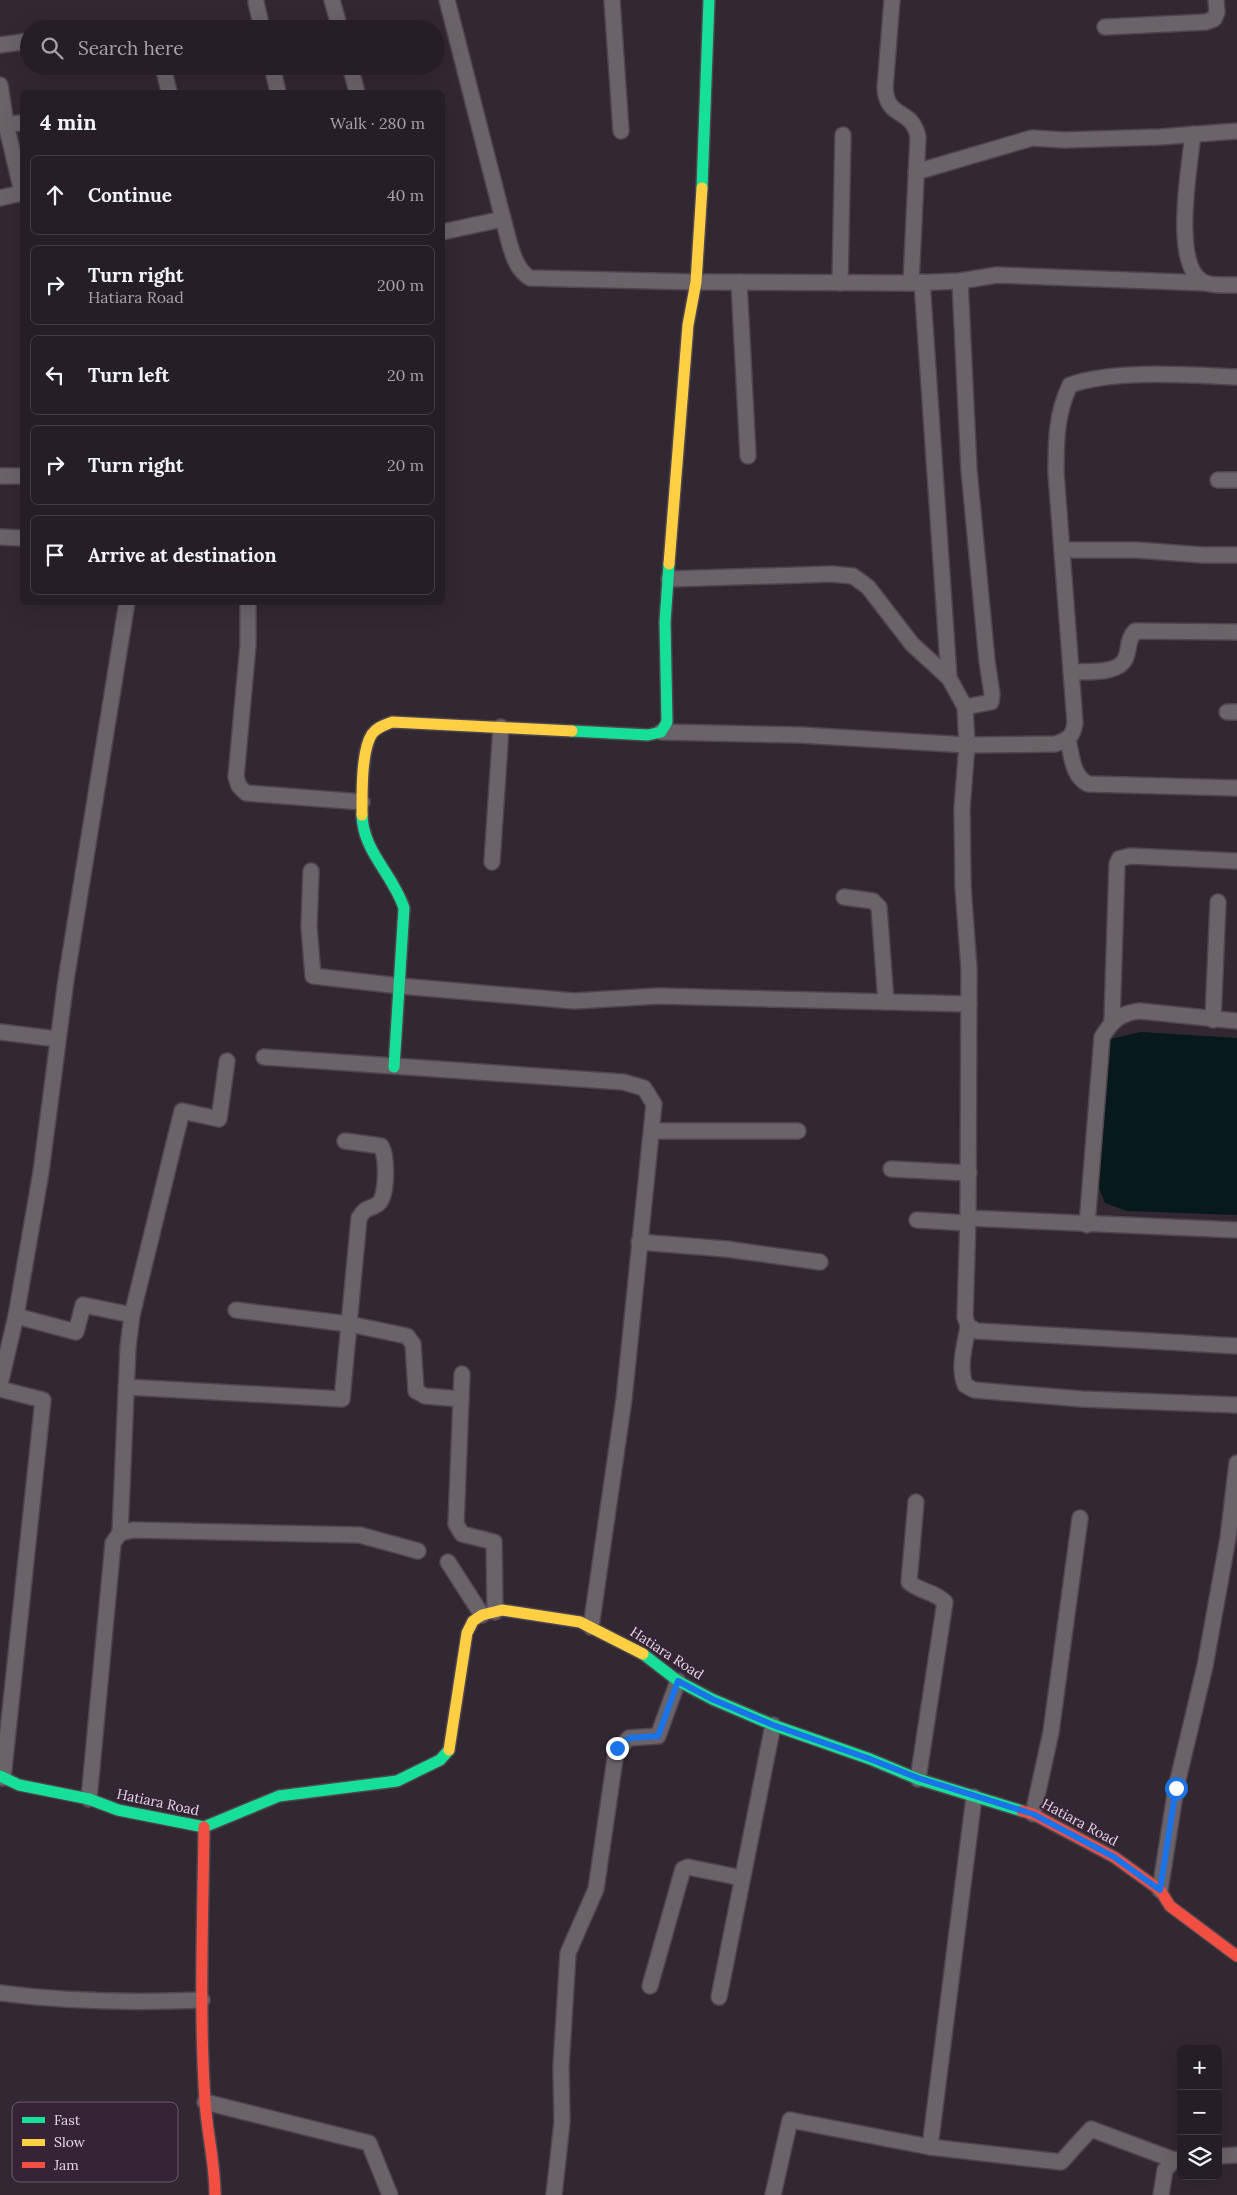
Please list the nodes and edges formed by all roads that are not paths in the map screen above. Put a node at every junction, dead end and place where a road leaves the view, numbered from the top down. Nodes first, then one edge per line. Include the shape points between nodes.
1 (332, 0) edge
2 (447, 0) edge
3 (612, 0) edge
4 (709, 0) edge
5 (892, 0) edge
6 (1216, 0) edge
7 (256, 2) dead end
8 (260, 20) edge
9 (338, 20) edge
10 (1105, 28) dead end
11 (20, 42) edge
12 (0, 45) edge
13 (165, 75) edge
14 (274, 75) edge
15 (352, 75) edge
16 (0, 84) edge
17 (168, 90) edge
18 (278, 90) edge
19 (356, 90) edge
20 (20, 123) edge
21 (6, 124) junction
22 (621, 131) dead end
23 (1237, 131) edge
24 (1193, 134) junction
25 (843, 135) dead end
26 (916, 172) junction
27 (20, 184) edge
28 (20, 193) edge
29 (0, 198) edge
30 (503, 219) junction
31 (445, 231) edge
32 (960, 281) junction
33 (696, 282) junction
34 (739, 282) junction
35 (840, 283) junction
36 (917, 283) junction
37 (1206, 283) junction
38 (1237, 285) edge
39 (1237, 377) edge
40 (748, 456) dead end
41 (0, 476) edge
42 (20, 476) edge
43 (1218, 480) dead end
44 (1237, 480) edge
45 (0, 537) edge
46 (20, 538) edge
47 (1062, 550) junction
48 (1237, 555) edge
49 (670, 579) junction
50 (127, 605) edge
51 (248, 605) edge
52 (1237, 632) edge
53 (1071, 672) junction
54 (949, 678) junction
55 (965, 707) junction
56 (501, 728) junction
57 (661, 732) junction
58 (1068, 740) junction
59 (967, 745) junction
60 (1237, 788) edge
61 (362, 802) junction
62 (1237, 861) edge
63 (492, 862) dead end
64 (311, 871) dead end
65 (844, 897) dead end
66 (1218, 902) dead end
67 (400, 986) junction
68 (886, 1002) junction
69 (969, 1004) junction
70 (1213, 1020) junction
71 (1112, 1021) junction
72 (1237, 1021) edge
73 (0, 1032) edge
74 (57, 1039) junction
75 (264, 1058) dead end
76 (227, 1060) dead end
77 (394, 1067) junction
78 (798, 1131) dead end
79 (652, 1132) junction
80 (345, 1140) dead end
81 (891, 1169) dead end
82 (969, 1173) junction
83 (917, 1220) dead end
84 (968, 1221) junction
85 (1087, 1225) junction
86 (1237, 1230) edge
87 (639, 1242) junction
88 (820, 1262) dead end
89 (236, 1310) dead end
90 (132, 1315) junction
91 (16, 1316) junction
92 (349, 1324) junction
93 (968, 1326) junction
94 (1237, 1346) edge
95 (462, 1374) dead end
96 (0, 1384) edge
97 (126, 1387) junction
98 (0, 1389) edge
99 (461, 1399) junction
100 (1237, 1405) edge
101 (1237, 1463) edge
102 (916, 1502) dead end
103 (1080, 1518) dead end
104 (120, 1533) junction
105 (418, 1551) dead end
106 (448, 1562) dead end
107 (489, 1613) junction
108 (591, 1627) junction
109 (678, 1681) junction
110 (773, 1725) junction
111 (1, 1777) edge
112 (918, 1778) junction
113 (974, 1796) junction
114 (89, 1800) junction
115 (1033, 1814) junction
116 (204, 1827) junction
117 (742, 1878) junction
118 (1160, 1890) junction
119 (1237, 1956) edge
120 (650, 1986) dead end
121 (0, 1993) edge
122 (719, 1997) dead end
123 (202, 2000) junction
124 (205, 2102) junction
125 (930, 2147) junction
126 (1237, 2155) edge
127 (1222, 2156) edge
128 (1177, 2159) edge
129 (215, 2195) edge
130 (390, 2195) edge
131 (554, 2195) edge
132 (772, 2195) edge
133 (1161, 2195) edge

1 - 9 street
2 - 30 street
3 - 22 street
4 - 33 street via 705,146
5 - 26 street via 886,100 891,108 907,116 916,126
6 - 10 street via 1214,19 1206,22
7 - 8 street
11 - 12 street
13 - 17 street
14 - 18 street
15 - 19 street
16 - 21 street
20 - 21 street
21 - 27 street
23 - 24 street
24 - 26 street via 1064,140 1032,138
24 - 37 street via 1184,241 1195,275
25 - 35 street
26 - 36 street
28 - 29 street
30 - 31 street
30 - 33 street via 518,266 530,278
32 - 36 street
32 - 37 street via 997,275
32 - 55 street via 969,470 992,694 991,702
33 - 34 street
33 - 49 street via 688,325
34 - 35 street
34 - 40 street
35 - 36 street
36 - 54 street
37 - 38 street
39 - 47 street via 1167,374 1099,378 1070,385 1060,409 1056,431
41 - 42 street
43 - 44 street
45 - 46 street
47 - 48 street
47 - 53 street
49 - 54 street via 853,576 868,587 912,644
49 - 57 street via 665,622 667,722
50 - 74 street
51 - 61 street via 238,786 246,792
52 - 53 street via 1135,631 1129,637 1123,664 1113,669
53 - 58 street via 1075,723
54 - 55 street
55 - 59 street
56 - 57 street via 648,735
56 - 61 street via 392,722 376,728 369,740
56 - 63 street
57 - 59 street via 801,735
58 - 59 street via 1055,744
58 - 60 street via 1075,771 1080,780 1088,784
59 - 69 street via 962,808
61 - 67 street via 363,834 396,886 404,908
62 - 71 street via 1130,856 1119,859
64 - 67 street via 309,927 313,976
65 - 68 street via 873,901 879,907
66 - 70 street
67 - 68 street via 574,1001 659,996
67 - 77 street
68 - 69 street
69 - 82 street
70 - 71 street via 1140,1011 1126,1012
70 - 72 street
71 - 85 street via 1102,1037
73 - 74 street
74 - 91 street via 41,1172
75 - 77 street
76 - 90 street via 219,1119 182,1111
77 - 79 street via 623,1082 644,1088 654,1104
78 - 79 street
79 - 87 street
80 - 92 street via 381,1146 385,1153 383,1195 378,1204 365,1208 359,1218
81 - 82 street
82 - 84 street
83 - 84 street
84 - 85 street
84 - 93 street via 965,1317
85 - 86 street
87 - 88 street via 726,1249
87 - 108 street via 624,1399
89 - 92 street
90 - 91 street via 83,1305 76,1332
90 - 97 street
91 - 96 street
92 - 97 street via 342,1399
92 - 99 street via 407,1336 413,1344 416,1391 425,1396
93 - 94 street via 977,1330
93 - 100 street via 962,1377 974,1390 1082,1399
95 - 99 street
97 - 104 street
98 - 111 street via 43,1400
99 - 107 street via 456,1524 462,1534 494,1542
101 - 118 street via 1225,1556 1205,1666 1176,1788
102 - 112 street via 908,1582 917,1589 935,1593 945,1602
103 - 115 street via 1051,1732
104 - 105 street via 133,1530 360,1535
104 - 114 street via 113,1543
106 - 107 street
107 - 108 street, Hatiara Road via 502,1610 549,1616
107 - 116 street, Hatiara Road via 473,1621 467,1633 450,1748 440,1760 397,1781 279,1796
108 - 109 street, Hatiara Road via 638,1650
109 - 110 street, Hatiara Road
109 - 131 street via 658,1736 629,1738 616,1752 596,1888 568,1953 561,2067 562,2122
110 - 112 street, Hatiara Road
110 - 117 street
111 - 114 street, Hatiara Road
112 - 113 street, Hatiara Road
113 - 115 street, Hatiara Road
113 - 125 street
114 - 116 street, Hatiara Road via 118,1810
115 - 118 street, Hatiara Road via 1114,1857
116 - 123 street
117 - 120 street via 683,1868
117 - 122 street
118 - 119 street, Hatiara Road via 1170,1906
121 - 123 street via 53,2000
123 - 124 street
124 - 129 street via 215,2168
124 - 130 street via 369,2143
125 - 128 street via 1061,2162 1091,2129
125 - 132 street via 790,2120
126 - 127 street
128 - 133 street via 1165,2170

